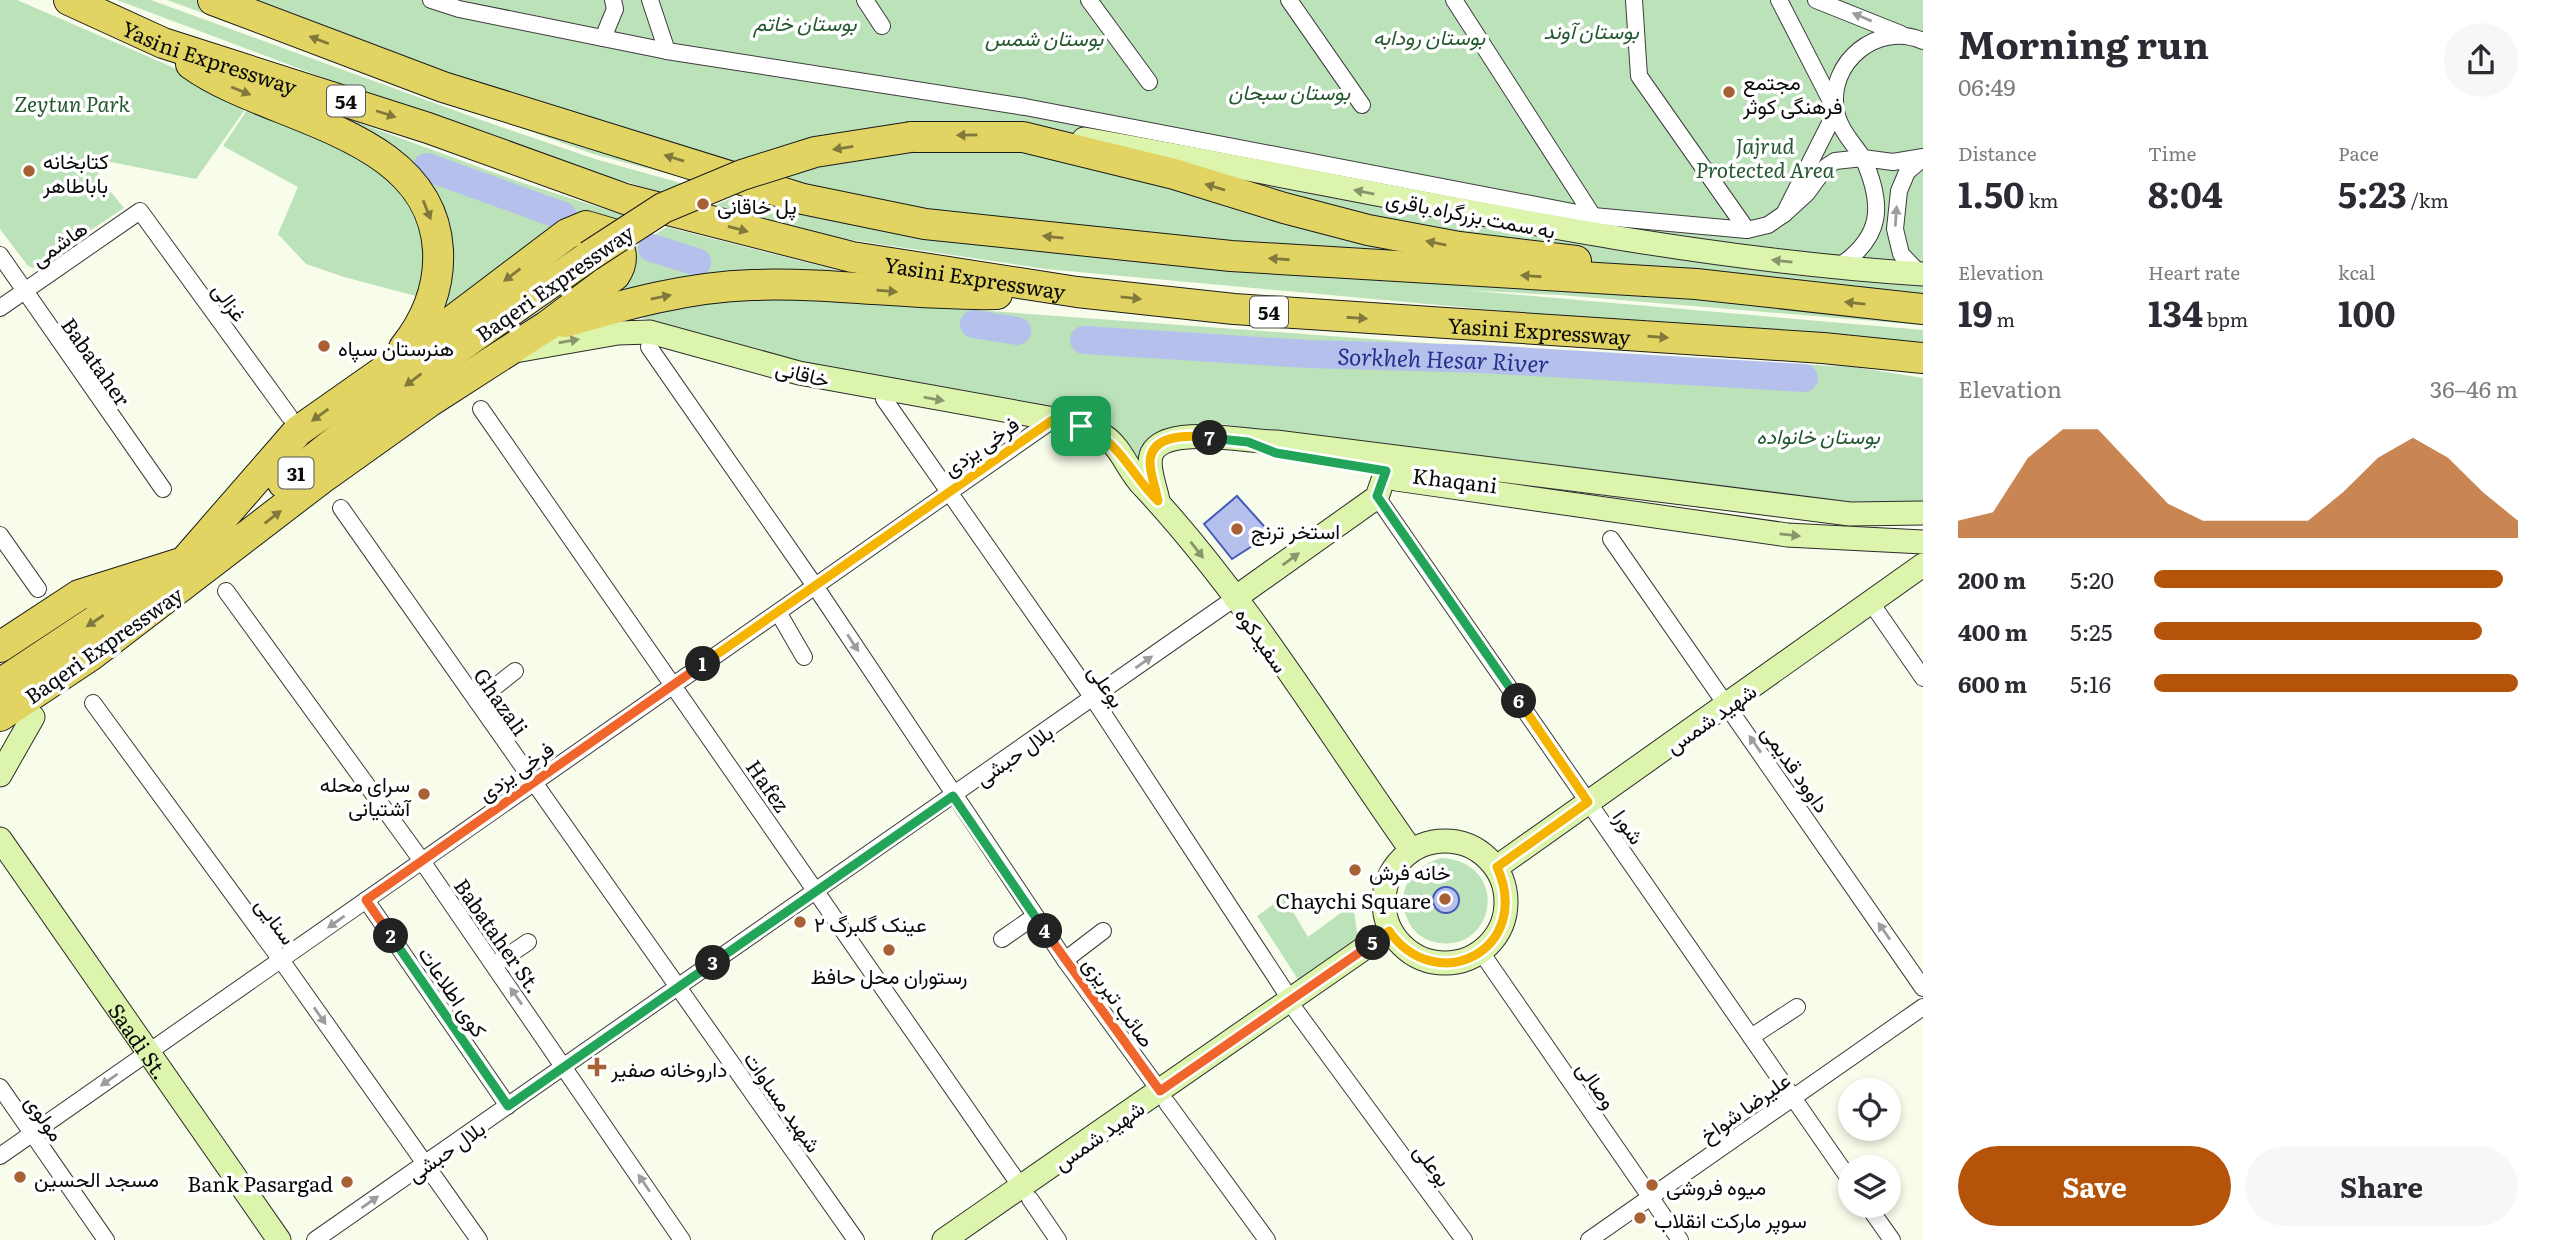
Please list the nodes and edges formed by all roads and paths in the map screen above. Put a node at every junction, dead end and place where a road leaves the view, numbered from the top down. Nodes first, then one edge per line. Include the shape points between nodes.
1 (69, 0) edge
2 (213, 0) edge
3 (431, 0) edge
4 (612, 0) edge
5 (650, 0) edge
6 (865, 0) edge
7 (1089, 0) edge
8 (1289, 0) edge
9 (1454, 0) edge
10 (1634, 0) edge
11 (1780, 0) edge
12 (1816, 0) edge
13 (882, 26) dead end
14 (1906, 37) junction
15 (603, 38) junction
16 (1923, 41) edge
17 (163, 43) junction
18 (667, 51) junction
19 (1149, 82) dead end
20 (1362, 105) dead end
21 (1836, 111) junction
22 (1023, 137) junction
23 (1923, 157) edge
24 (1863, 158) junction
25 (140, 211) joint
26 (1784, 214) junction
27 (1593, 216) junction
28 (1747, 230) junction
29 (0, 255) edge
30 (1839, 267) junction
31 (1922, 274) edge
32 (1696, 284) junction
33 (23, 292) junction
34 (1077, 292) junction
35 (1, 306) edge
36 (1923, 309) edge
37 (547, 326) junction
38 (649, 347) dead end
39 (502, 354) junction
40 (1923, 358) edge
41 (395, 360) junction
42 (884, 399) dead end
43 (481, 409) dead end
44 (289, 416) dead end
45 (1054, 419) junction
46 (1104, 436) joint
47 (1248, 442) junction
48 (1386, 471) junction
49 (163, 489) dead end
50 (950, 492) junction
51 (1377, 496) junction
52 (1158, 501) junction
53 (341, 508) dead end
54 (1923, 513) edge
55 (1923, 523) edge
56 (0, 535) edge
57 (1611, 539) dead end
58 (1923, 542) edge
59 (1923, 565) edge
60 (189, 570) junction
61 (815, 586) junction
62 (38, 589) dead end
63 (226, 591) dead end
64 (1235, 598) junction
65 (1871, 604) junction
66 (778, 612) junction
67 (0, 647) edge
68 (804, 657) dead end
69 (515, 671) dead end
70 (1923, 678) edge
71 (0, 684) edge
72 (673, 685) junction
73 (1093, 698) junction
74 (477, 701) junction
75 (93, 703) dead end
76 (1728, 704) junction
77 (0, 716) edge
78 (33, 717) junction
79 (0, 739) edge
80 (0, 775) edge
81 (534, 783) junction
82 (953, 796) junction
83 (1588, 802) junction
84 (0, 839) edge
85 (1411, 850) junction
86 (422, 861) junction
87 (1497, 867) junction
88 (817, 891) junction
89 (366, 900) junction
90 (1035, 916) junction
91 (1103, 930) dead end
92 (1393, 936) junction
93 (1002, 939) dead end
94 (527, 942) dead end
95 (1480, 952) junction
96 (281, 960) junction
97 (1065, 960) junction
98 (494, 965) junction
99 (678, 987) junction
100 (1923, 988) edge
101 (1293, 1005) junction
102 (1797, 1007) dead end
103 (1923, 1007) edge
104 (1751, 1037) junction
105 (148, 1052) junction
106 (565, 1066) junction
107 (0, 1087) edge
108 (1164, 1097) junction
109 (1793, 1098) junction
110 (508, 1106) junction
111 (32, 1133) junction
112 (0, 1156) edge
113 (425, 1163) junction
114 (1838, 1163) edge
115 (1026, 1193) junction
116 (1651, 1197) junction
117 (1876, 1218) edge
118 (106, 1240) edge
119 (279, 1240) edge
120 (315, 1240) edge
121 (478, 1240) edge
122 (682, 1240) edge
123 (856, 1240) edge
124 (943, 1240) edge
125 (971, 1240) edge
126 (1058, 1240) edge
127 (1266, 1240) edge
128 (1464, 1240) edge
129 (1589, 1240) edge
130 (1681, 1240) edge
131 (1892, 1240) edge

1 - 17 highway, Yasini Expressway / 54
32 -> 2 highway, Yasini Expressway / 54 via 1231,256 925,224 803,198 456,91
3 - 15 street
4 - 15 street via 615,9
5 - 18 street
6 - 13 street
7 - 19 street
8 - 20 street
9 - 27 street
10 - 28 street via 1639,76
11 - 21 street
14 -> 12 street
14 - 16 street
14 - 21 street via 1873,40 1855,52 1835,89
15 - 18 street
17 -> 34 highway, Yasini Expressway / 54 via 428,128 625,199 852,257
17 -> 41 highway via 214,80 358,141 418,189 438,243 436,284 428,311
18 - 27 street via 1025,107
21 - 24 street
21 - 26 street
30 -> 22 main road, به سمت بزرگراه باقری via 1668,248 1054,134
32 -> 22 highway, Baqeri Expressway via 1368,230 1174,174
22 -> 60 highway, Baqeri Expressway / 31, bridge via 911,137 815,152 742,175 663,208 414,379
23 - 24 street via 1893,162
31 -> 23 street via 1901,254 1895,229 1899,191 1907,172
24 - 26 street via 1835,161 1826,167
24 - 30 street via 1875,190 1875,217 1864,248
25 - 33 street, هاشمی
25 - 44 street, غزالی
26 - 28 street via 1768,225
27 - 28 street
29 - 33 street, Babataher
30 - 31 main road, به سمت بزرگراه باقری
36 -> 32 highway, Yasini Expressway / 54
33 - 35 street, هاشمی
33 - 49 street, Babataher
37 -> 34 highway via 695,290 750,285 936,295
34 -> 40 highway, Yasini Expressway / 54 via 1234,309
37 - 39 highway, Baqeri Expressway / 31
37 -> 41 highway via 615,275 622,257 613,234 586,226 566,234
38 - 61 street, صائب تبریزی
39 -> 45 main road, خاقانی via 618,333 650,332 799,373
60 -> 39 highway, Baqeri Expressway / 31
41 -> 60 highway via 298,431
42 - 50 street, بوعلی
43 - 72 street, Hafez
45 - 46 main road, خاقانی
45 - 50 street, فرخی یزدی
46 - 52 main road, سفیدکوه
47 - 48 main road, Khaqani via 1276,453
47 - 52 main road via 1199,436 1160,443 1150,463
47 - 54 main road, Khaqani via 1850,514
48 - 51 main road
48 - 55 main road, Khaqani via 1846,524
48 -> 58 main road via 1396,479 1787,535
50 - 61 street, فرخی یزدی
50 - 73 street, بوعلی
64 -> 51 main road, بلال حبشی
51 - 83 street, شورا
52 -> 64 main road, سفیدکوه
53 - 74 street, Ghazali
56 - 62 street
57 - 76 street, داوود قدیمی
59 - 65 main road, شهید شمس
60 - 67 highway via 79,595
60 -> 71 highway, Baqeri Expressway / 31
60 - 77 highway, Baqeri Expressway / 31 via 90,656
60 - 78 highway via 151,630
61 - 66 street, فرخی یزدی
61 -> 82 street, صائب تبریزی
63 - 86 street, Babataher St.
73 -> 64 street, بلال حبشی
64 - 85 main road, سفیدکوه
65 - 70 street
65 - 76 main road, شهید شمس
66 - 68 street
66 - 72 street, فرخی یزدی
69 - 74 street
72 - 81 street, فرخی یزدی
72 - 88 street, Hafez
73 - 82 street, بلال حبشی
73 - 101 street, بوعلی
74 - 81 street, Ghazali
75 - 96 street, سنایی
76 - 83 main road, شهید شمس
100 -> 76 street, داوود قدیمی
78 - 79 highway
78 - 80 main road
81 - 86 street, فرخی یزدی
81 - 99 street, Ghazali
82 - 88 street, بلال حبشی
82 - 90 street, صائب تبریزی
83 - 87 main road, شهید شمس
83 - 104 street, شورا
84 - 105 main road, Saadi St.
85 - 87 main road via 1448,840 1483,853
85 - 92 main road via 1397,863 1384,899
86 - 89 street, فرخی یزدی
86 - 98 street, Babataher St.
87 - 95 main road via 1505,884 1504,922
88 - 99 street, بلال حبشی
88 - 115 street, Hafez
89 -> 96 street, فرخی یزدی
89 - 110 street, کوی اطلاعات
90 - 93 street
90 - 97 street, صائب تبریزی
91 - 97 street
92 - 95 main road via 1425,960 1463,961
92 - 101 main road, شهید شمس
94 - 98 street
95 - 116 street, وصالی
96 - 105 street, فرخی یزدی
96 -> 113 street, سنایی
97 - 108 street, صائب تبریزی
106 -> 98 street, Babataher St.
99 - 106 street, بلال حبشی
99 - 123 street, شهید مساوات
101 - 108 main road, شهید شمس
101 - 128 street, بوعلی
102 - 104 street
103 - 109 street, علیرضا شواخ
104 - 109 street, شورا
105 -> 111 street, فرخی یزدی
105 - 119 main road, Saadi St.
106 - 110 street, بلال حبشی
122 -> 106 street, Babataher St.
107 - 111 street, مولوی
108 - 115 main road, شهید شمس
108 - 127 street, صائب تبریزی
109 - 114 street, شورا
109 - 116 street, علیرضا شواخ
110 - 113 street, بلال حبشی
111 - 112 street, فرخی یزدی
111 - 118 street, مولوی
120 -> 113 street, بلال حبشی
113 - 121 street, سنایی
115 - 124 main road, شهید شمس
115 - 125 main road, شهید شمس
115 - 126 street, Hafez
116 - 129 street, علیرضا شواخ
116 - 130 street, وصالی
117 - 131 street

